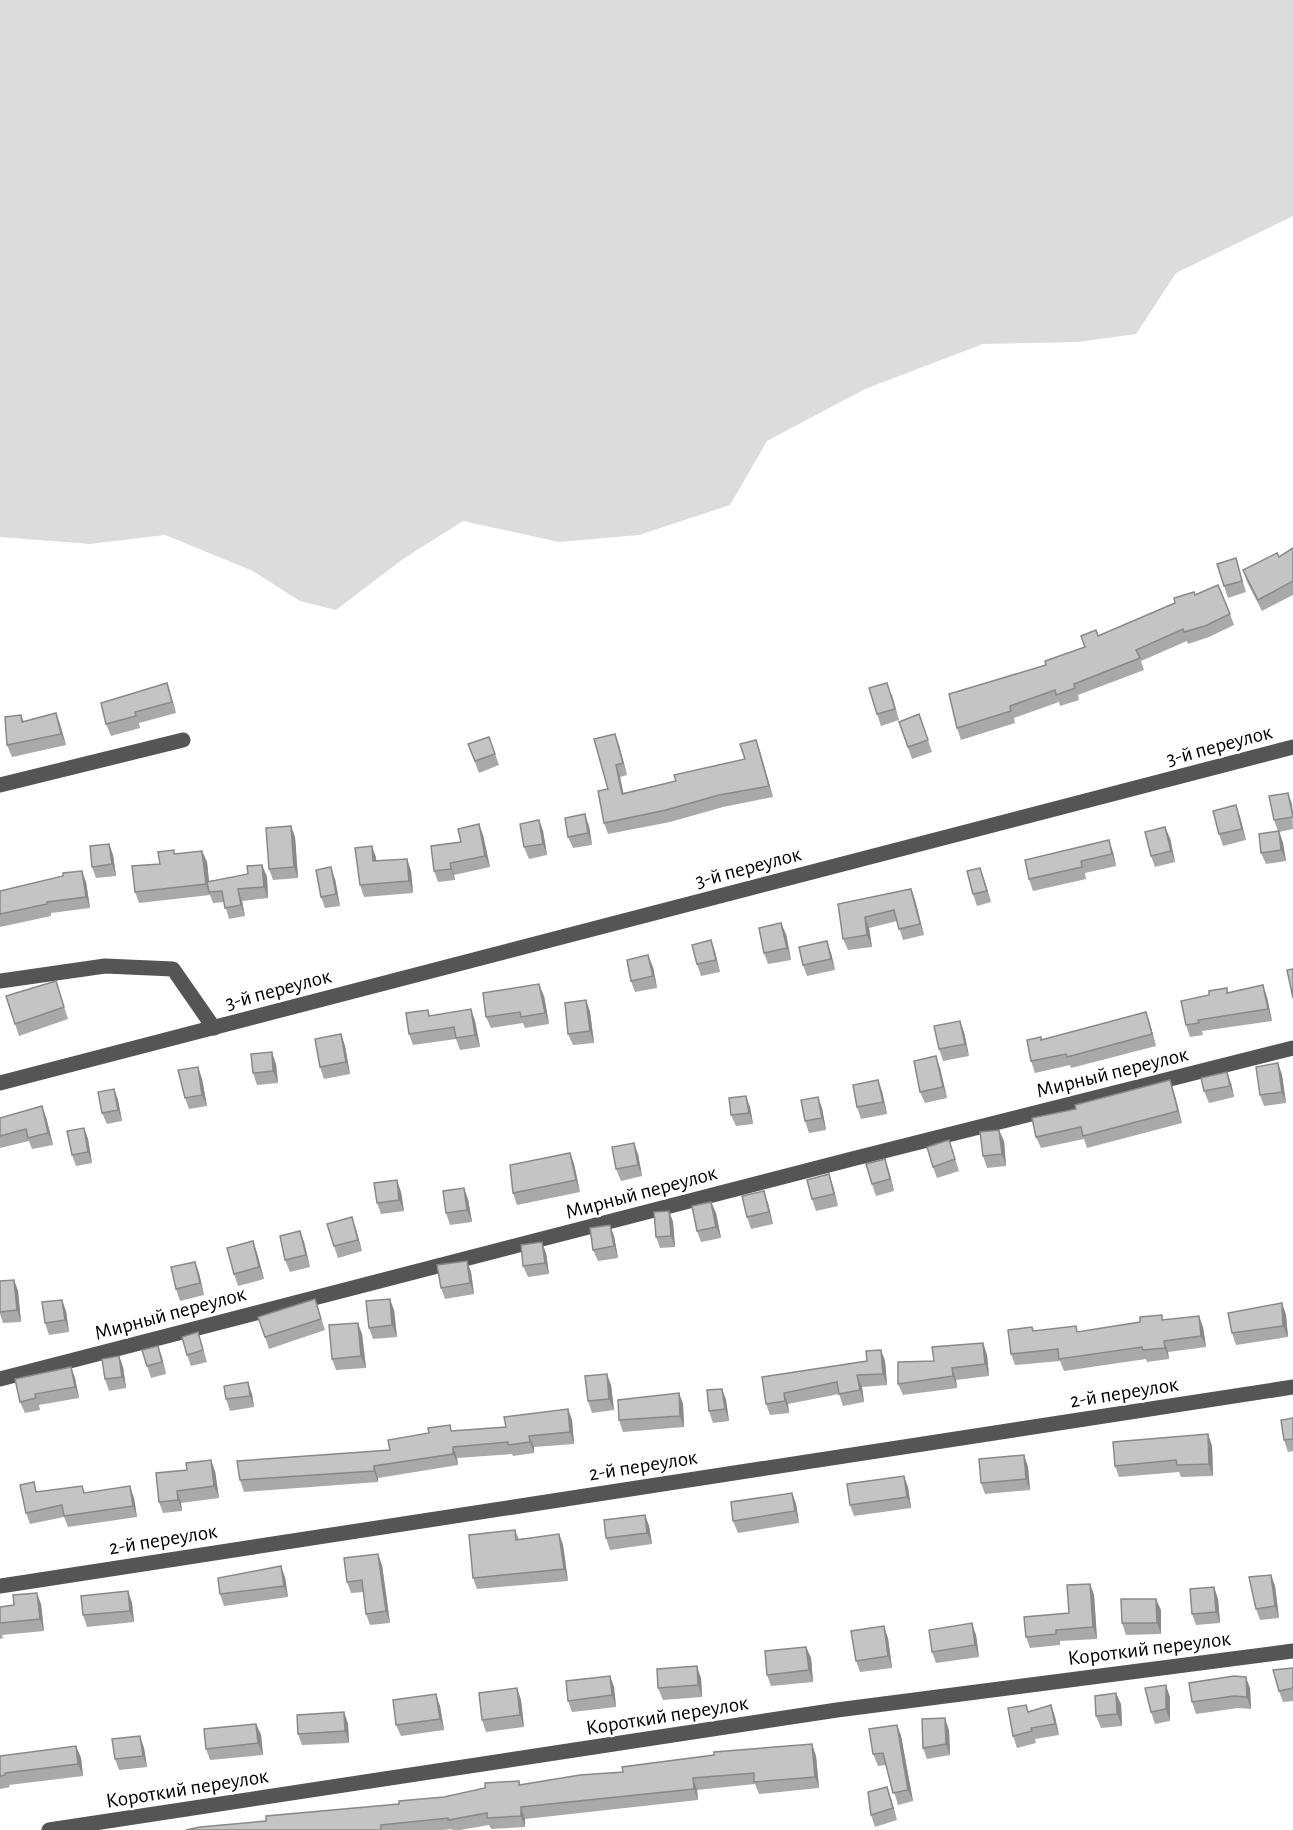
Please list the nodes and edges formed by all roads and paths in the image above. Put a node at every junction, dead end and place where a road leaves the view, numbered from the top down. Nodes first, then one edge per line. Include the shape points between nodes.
1 (183, 740) dead end
2 (1293, 747) edge
3 (0, 785) edge
4 (0, 981) edge
5 (214, 1028) junction
6 (1293, 1048) edge
7 (0, 1083) edge
8 (0, 1379) edge
9 (1293, 1387) edge
10 (0, 1586) edge
11 (1293, 1651) edge
12 (49, 1830) edge

1 - 3 street
2 - 5 street, 3-й переулок
4 - 5 street, 3-й переулок via 105,966 173,969
5 - 7 street, 3-й переулок
6 - 8 street, Мирный переулок
9 - 10 street, 2-й переулок
11 - 12 street, Короткий переулок via 837,1710

